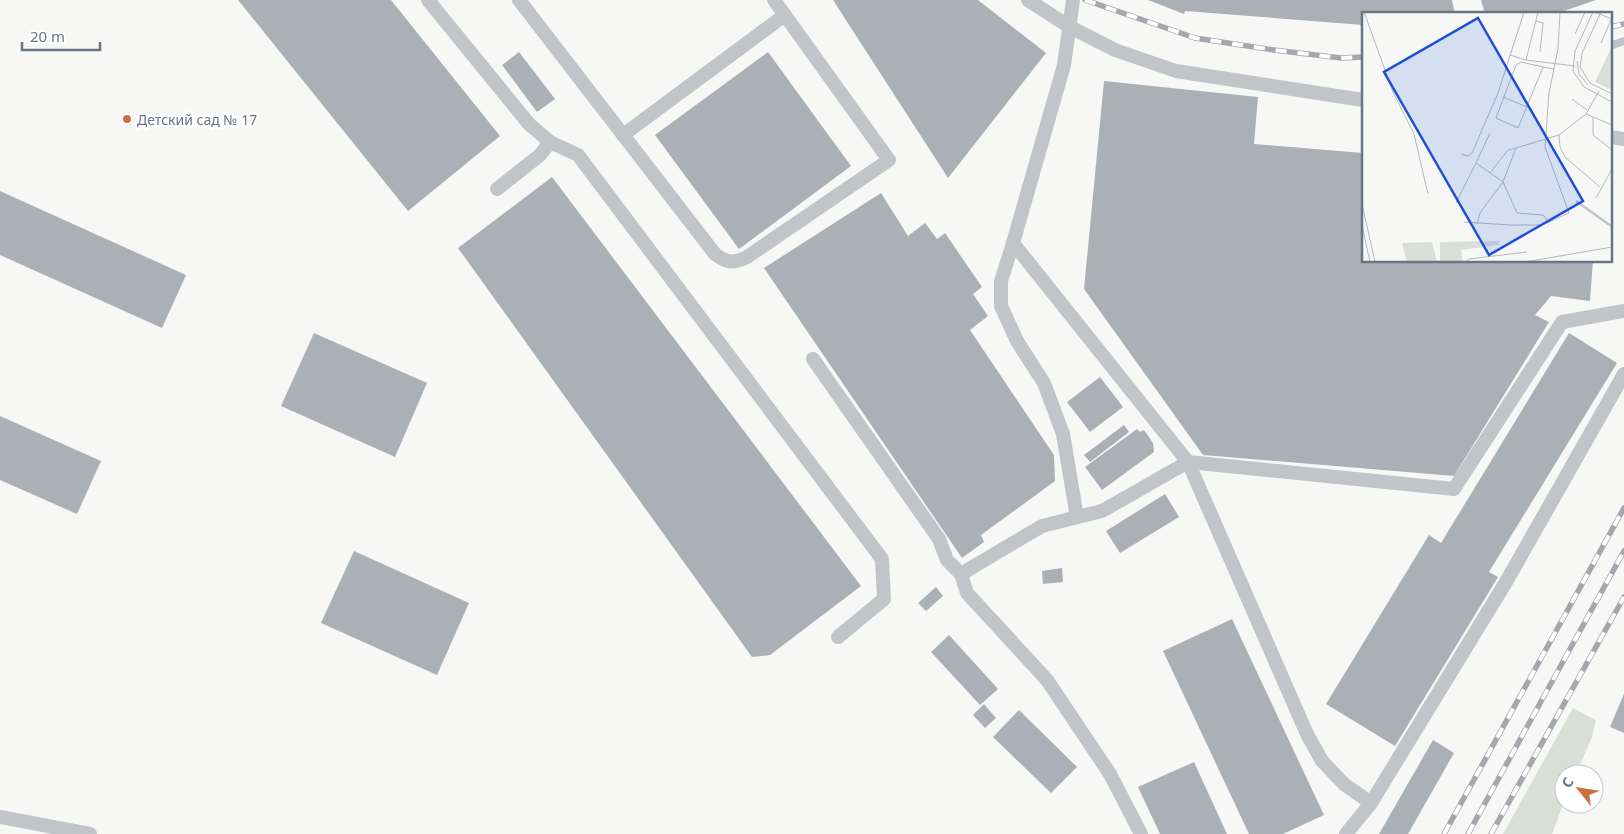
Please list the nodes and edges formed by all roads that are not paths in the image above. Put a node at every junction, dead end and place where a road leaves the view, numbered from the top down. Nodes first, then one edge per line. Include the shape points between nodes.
1 (428, 0) edge
2 (519, 0) edge
3 (774, 0) edge
4 (1028, 0) edge
5 (1072, 0) edge
6 (785, 15) junction
7 (1070, 27) junction
8 (1362, 100) edge
9 (623, 135) junction
10 (550, 142) junction
11 (497, 189) dead end
12 (1012, 243) junction
13 (1624, 311) edge
14 (813, 360) dead end
15 (1624, 374) edge
16 (1188, 462) junction
17 (1078, 517) junction
18 (961, 574) junction
19 (838, 637) dead end
20 (1371, 803) junction
21 (0, 817) edge
22 (90, 834) edge
23 (1141, 834) edge
24 (1346, 834) edge

1 - 10 lane via 529,124
2 - 9 lane
3 - 6 lane
4 - 7 lane
5 - 7 lane
6 - 9 lane
6 - 9 lane via 889,160 747,257 737,262 725,261 715,254
7 - 8 lane via 1115,50 1176,71
7 - 12 lane via 1064,65
10 - 11 lane via 540,155
10 - 19 lane via 578,155 882,559 884,599
12 - 16 lane
12 - 17 lane via 1002,281 1001,306 1017,341 1044,383 1063,434
13 - 16 lane via 1562,322 1454,489
14 - 18 lane via 939,539 947,560
15 - 20 lane via 1506,582
16 - 17 lane via 1102,511
16 - 20 lane via 1307,734 1322,761 1344,784
17 - 18 lane via 1042,526
18 - 23 lane via 966,593 1047,680 1110,774
20 - 24 lane
21 - 22 lane

